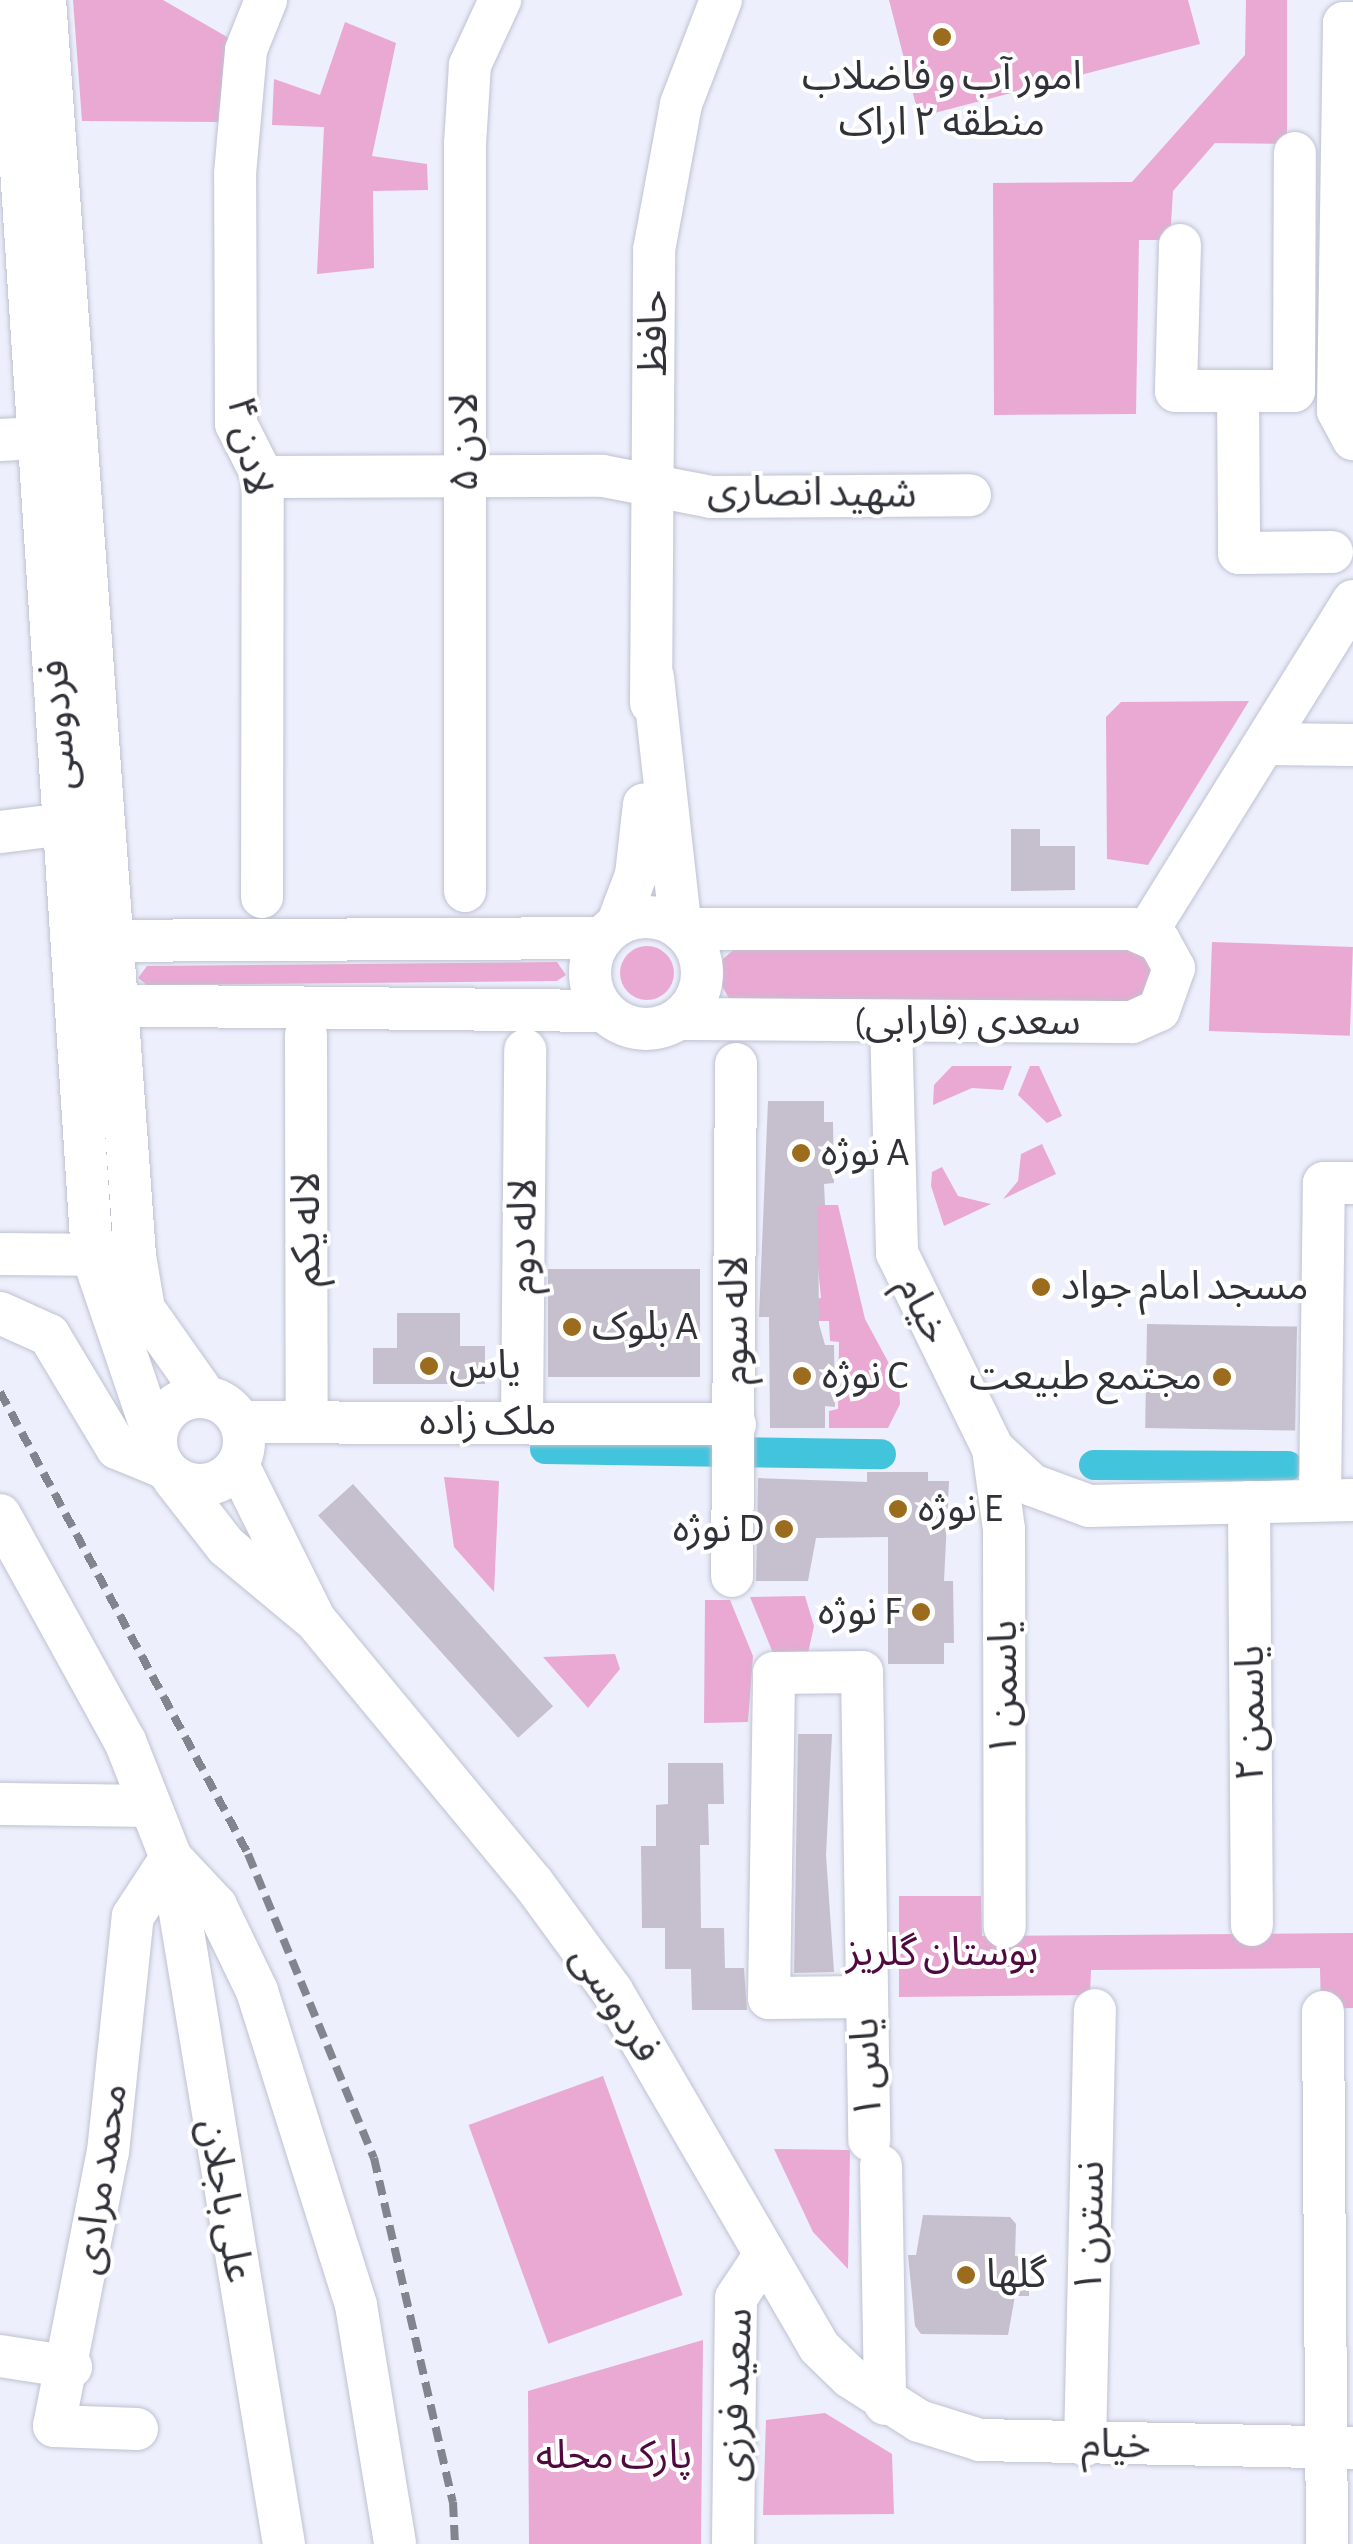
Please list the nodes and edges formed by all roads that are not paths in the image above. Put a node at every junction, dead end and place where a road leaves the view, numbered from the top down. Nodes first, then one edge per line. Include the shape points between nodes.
1 (266, 0) edge
2 (500, 0) edge
3 (721, 0) edge
4 (17, 11) edge
5 (1349, 23) edge
6 (1295, 153) dead end
7 (1295, 231) junction
8 (1342, 231) junction
9 (12, 232) edge
10 (1180, 245) dead end
11 (1238, 391) junction
12 (1294, 391) junction
13 (1346, 425) edge
14 (20, 439) edge
15 (465, 476) junction
16 (262, 477) junction
17 (655, 483) junction
18 (970, 495) dead end
19 (1332, 552) dead end
20 (1353, 601) edge
21 (653, 676) junction
22 (1264, 744) junction
23 (1353, 745) edge
24 (65, 824) junction
25 (0, 832) edge
26 (464, 891) dead end
27 (262, 897) dead end
28 (681, 928) junction
29 (610, 931) junction
30 (1147, 932) junction
31 (92, 940) junction
32 (74, 1005) junction
33 (116, 1006) junction
34 (604, 1011) junction
35 (679, 1019) junction
36 (891, 1022) junction
37 (306, 1036) dead end
38 (525, 1050) dead end
39 (736, 1064) dead end
40 (1353, 1184) edge
41 (74, 1253) junction
42 (0, 1254) edge
43 (135, 1256) junction
44 (0, 1313) edge
45 (206, 1397) junction
46 (240, 1422) junction
47 (307, 1422) junction
48 (522, 1422) junction
49 (734, 1444) junction
50 (993, 1449) junction
51 (164, 1462) junction
52 (238, 1465) junction
53 (1337, 1500) edge
54 (1250, 1502) junction
55 (0, 1515) edge
56 (732, 1576) dead end
57 (316, 1621) junction
58 (0, 1804) edge
59 (148, 1806) junction
60 (171, 1858) junction
61 (1252, 1925) dead end
62 (1005, 1926) dead end
63 (864, 1997) junction
64 (1095, 2010) dead end
65 (1323, 2012) dead end
66 (764, 2256) junction
67 (0, 2356) edge
68 (71, 2367) junction
69 (885, 2404) junction
70 (137, 2429) dead end
71 (1085, 2444) junction
72 (1340, 2448) edge
73 (284, 2544) edge
74 (396, 2544) edge
75 (733, 2544) edge
76 (1327, 2544) edge

1 - 16 street, لادن ۴ via 246,50 235,174 236,424
2 - 15 street, لادن ۵ via 470,65
3 - 17 street, حافظ via 700,42 663,171 654,250
4 - 9 street, فردوسی
4 - 31 street, فردوسی
5 - 8 street
6 - 7 street
7 - 8 street
7 - 12 street
8 - 13 street
9 - 14 street, فردوسی
10 - 11 street via 1176,391
11 - 12 street
11 - 19 street via 1239,553
12 - 13 street via 1294,411
14 - 24 street, فردوسی
15 - 16 street, شهید انصاری
15 - 17 street, شهید انصاری
15 - 26 street, لادن ۵
16 - 27 street, لادن ۴
17 - 18 street, شهید انصاری via 711,497
17 - 21 street, حافظ
20 - 22 street
21 - 28 street
21 - 29 street via 642,846
22 - 23 street
22 - 30 street
24 - 25 street
24 - 31 street, فردوسی
28 - 29 street via 652,917
28 - 30 street
28 - 35 street via 699,952 702,982
29 - 31 street
29 - 34 street via 590,975
30 - 36 street, سعدی (فارابی) via 1168,953 1174,982 1146,1018
31 - 32 street, فردوسی
31 - 33 street, فردوسی
32 - 33 street
32 - 41 street, فردوسی
33 - 34 street
33 - 43 street, فردوسی
34 - 35 street via 640,1029
35 - 36 street, سعدی (فارابی)
36 - 50 street, خیام via 898,1253
37 - 47 street, لاله یکم
38 - 48 street, لاله دوم
39 - 49 street, لاله سوم
40 - 53 street via 1324,1184
41 - 42 street
41 - 43 street
41 - 51 street, فردوسی
43 - 45 street, فردوسی via 144,1309
44 - 51 street via 49,1335 117,1448
45 - 46 street
45 - 51 street via 178,1402
46 - 47 street, ملک زاده
46 - 52 street
47 - 48 street, ملک زاده
48 - 49 street, ملک زاده
49 - 56 street, لاله سوم
50 - 54 street, خیام via 1032,1484 1088,1506
50 - 62 street, یاسمن ۱ via 1004,1529
51 - 52 street via 216,1484
51 - 57 street, فردوسی via 226,1546
52 - 57 street, فردوسی
53 - 54 street, خیام
54 - 61 street, یاسمن ۲
55 - 59 street via 126,1741
57 - 66 street, فردوسی via 482,1818 612,1991
58 - 59 street
59 - 60 street
60 - 68 street, محمد مرادی via 132,1916 108,2152
60 - 73 street, علی باجلان
60 - 74 street via 216,1906 257,1991 317,2169 356,2306
63 - 63 street, یاس ۱ via 862,1672 774,1673 769,1998
63 - 69 street, یاس ۱
64 - 71 street, نسترن ۱
65 - 72 street
66 - 69 street, فردوسی via 818,2347
66 - 75 street, سعید فرزی via 736,2298
67 - 68 street
68 - 70 street, محمد مرادی via 54,2426
69 - 71 street, خیام via 980,2440
71 - 72 street, خیام
72 - 76 street

